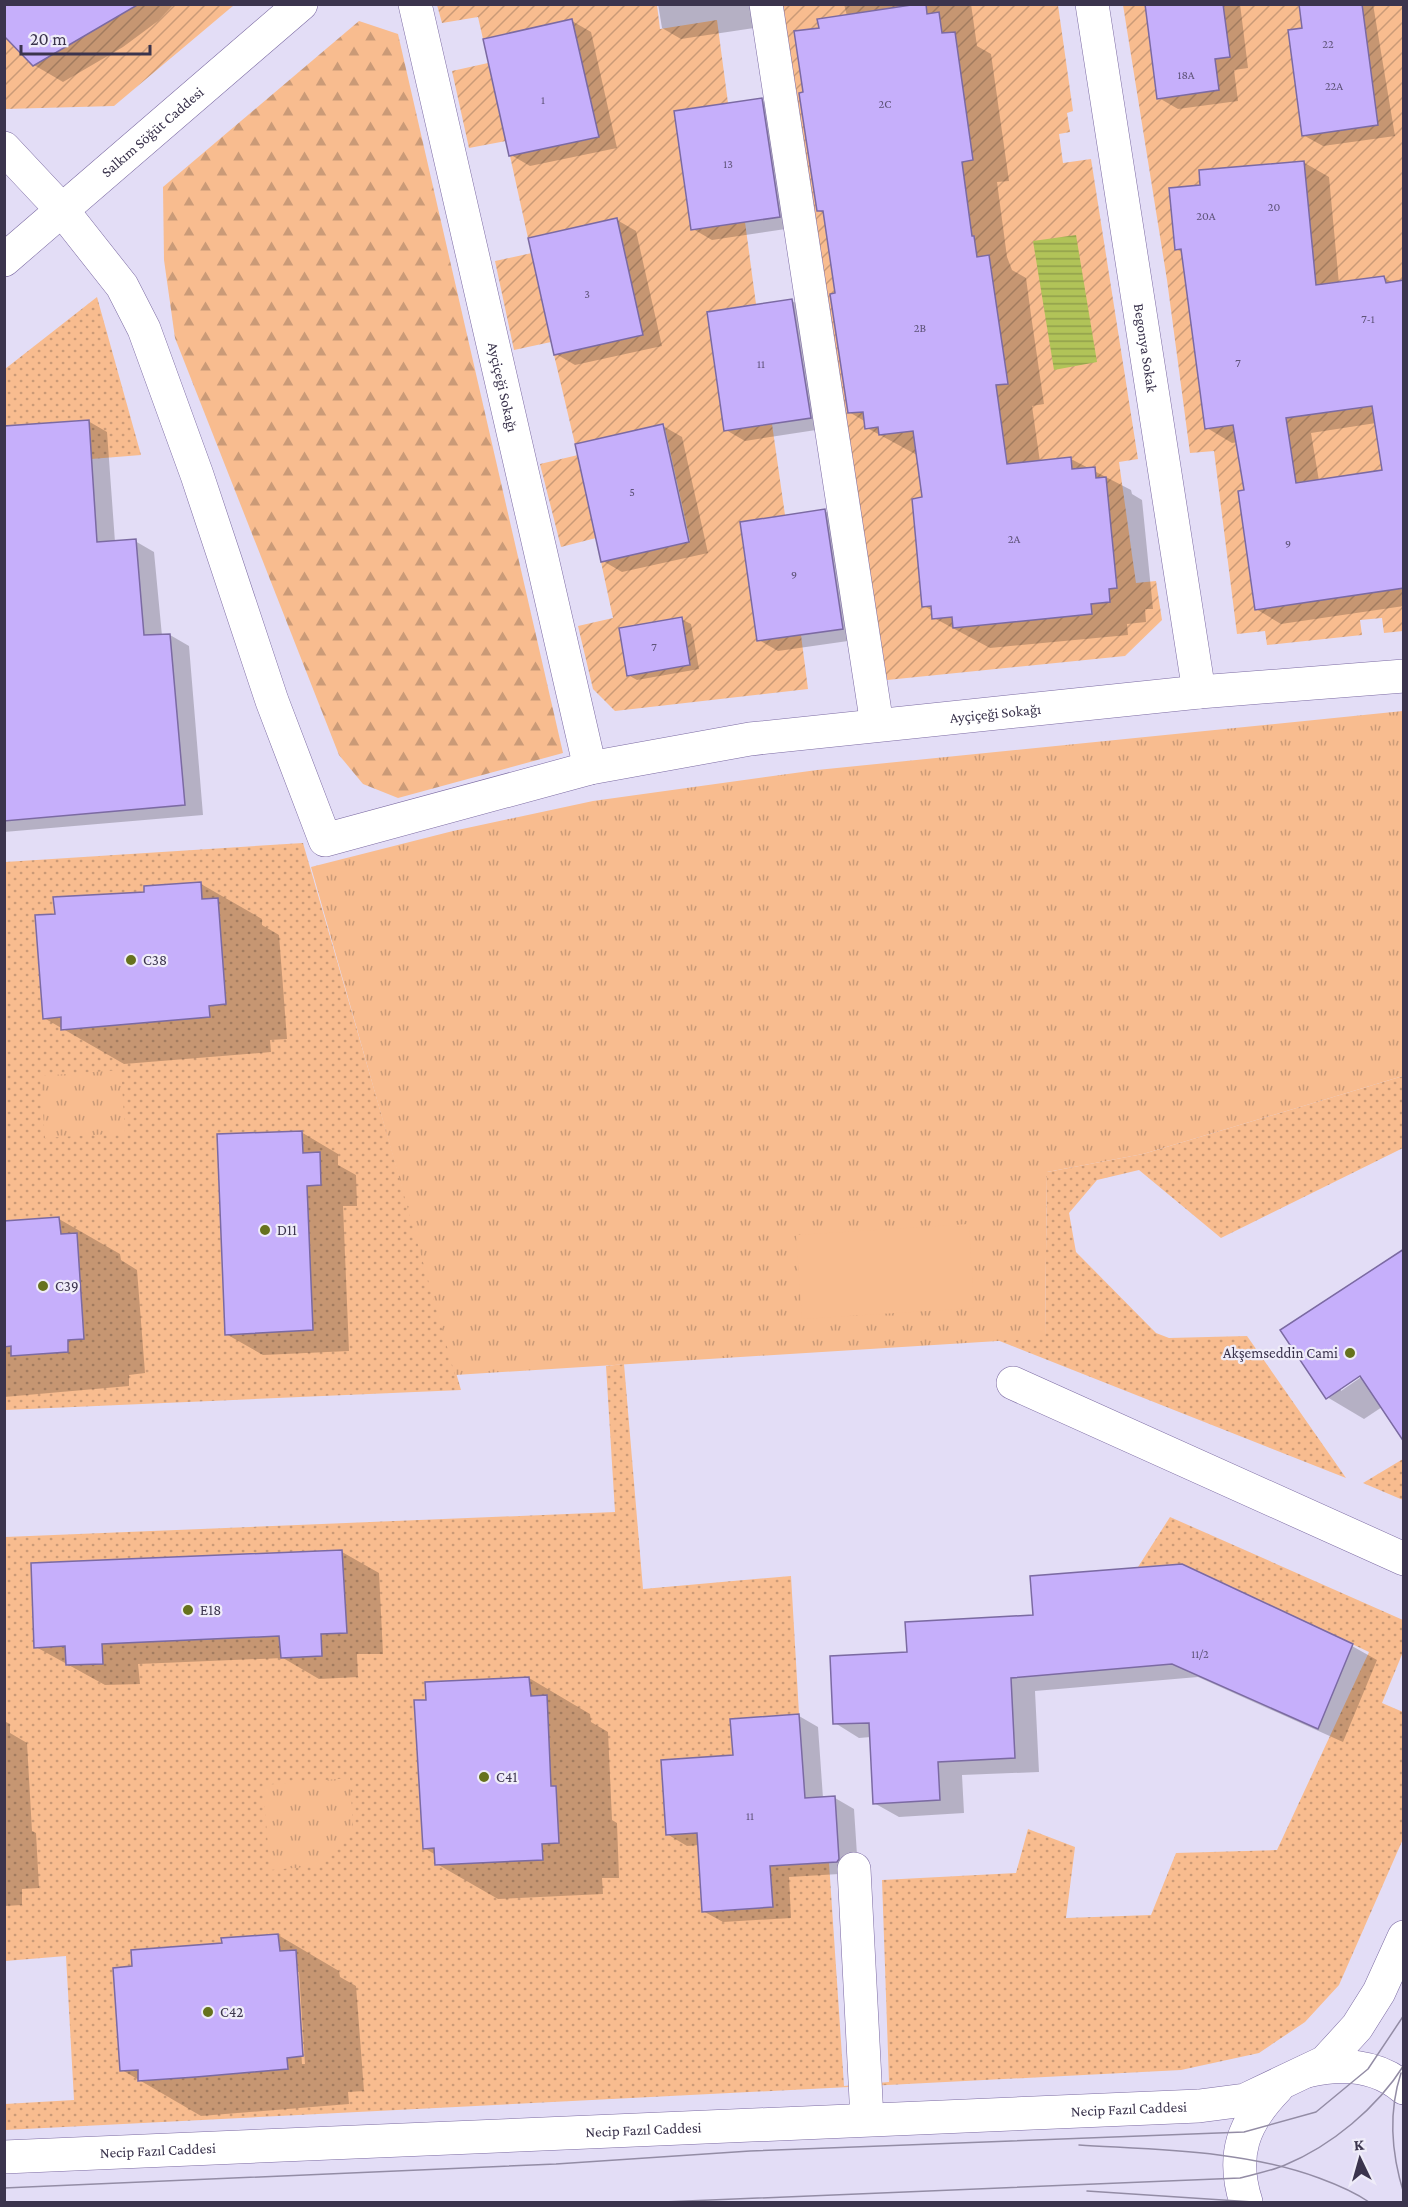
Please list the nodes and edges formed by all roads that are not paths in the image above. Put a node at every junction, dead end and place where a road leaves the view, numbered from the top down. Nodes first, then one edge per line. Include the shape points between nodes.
1 (301, 4) edge
2 (415, 4) edge
3 (766, 4) edge
4 (1092, 4) edge
5 (4, 148) edge
6 (62, 210) junction
7 (4, 260) edge
8 (1404, 676) edge
9 (1199, 692) junction
10 (877, 724) junction
11 (590, 768) junction
12 (1013, 1383) dead end
13 (1404, 1558) edge
14 (854, 1869) dead end
15 (1404, 1937) edge
16 (1294, 2078) junction
17 (1404, 2088) edge
18 (867, 2119) junction
19 (4, 2157) edge
20 (1246, 2202) edge

1 - 6 street, Salkım Söğüt Caddesi
2 - 11 street, Ayçiçeği Sokağı
3 - 10 street
4 - 9 street, Begonya Sokak
5 - 6 street
6 - 7 street, Salkım Söğüt Caddesi
6 - 11 street, Ayçiçeği Sokağı via 122,286 144,329 272,701 325,840
8 - 9 street, Ayçiçeği Sokağı
9 - 10 street, Ayçiçeği Sokağı
10 - 11 street, Ayçiçeği Sokağı via 750,739
12 - 13 street
14 - 18 street
15 - 16 street via 1379,1992 1357,2027 1325,2062
16 - 17 street via 1330,2066 1368,2069
16 - 18 street, Necip Fazıl Caddesi via 1245,2100 1199,2106
16 - 20 street via 1258,2108 1244,2132 1240,2178
18 - 19 street, Necip Fazıl Caddesi

